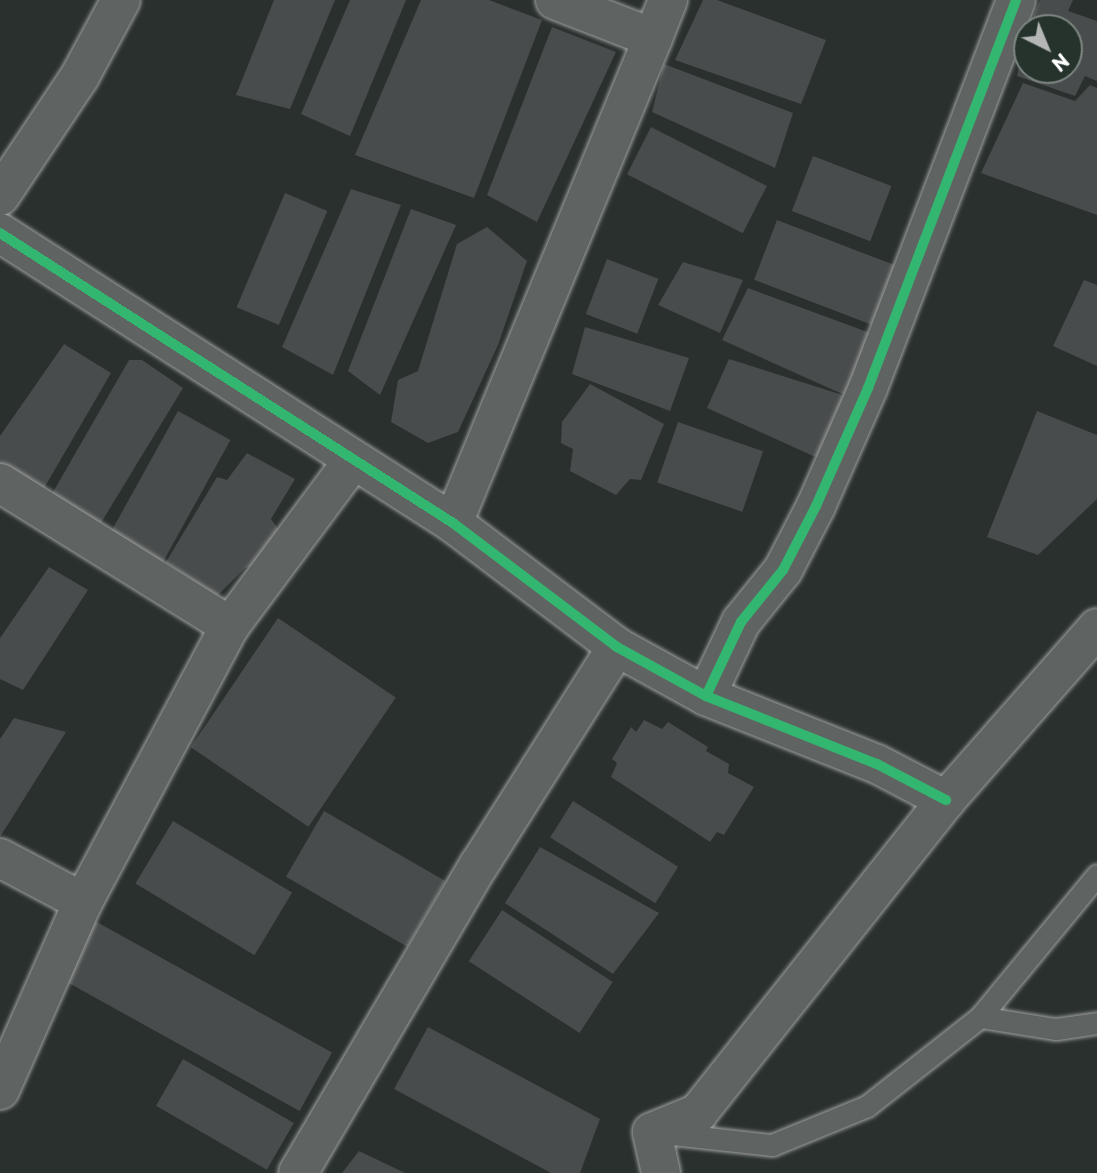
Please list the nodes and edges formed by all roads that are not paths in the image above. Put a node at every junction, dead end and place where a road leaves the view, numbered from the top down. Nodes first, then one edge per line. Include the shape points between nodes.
1 (121, 0) edge
2 (555, 0) edge
3 (668, 0) edge
4 (1016, 0) edge
5 (653, 38) junction
6 (0, 196) edge
7 (0, 233) edge
8 (352, 462) junction
9 (0, 483) edge
10 (453, 523) junction
11 (230, 626) junction
12 (1097, 628) edge
13 (617, 647) junction
14 (706, 696) junction
15 (946, 800) junction
16 (0, 858) edge
17 (1097, 875) edge
18 (83, 902) junction
19 (980, 1017) junction
20 (1097, 1023) edge
21 (0, 1090) edge
22 (652, 1132) junction
23 (299, 1173) edge
24 (661, 1173) edge

1 - 6 street via 80,76
2 - 5 street
3 - 5 street
4 - 14 street via 869,388 783,570 741,622
5 - 10 street
7 - 8 street
8 - 10 street
8 - 11 street
9 - 11 street
10 - 13 street
11 - 18 street
12 - 15 street
13 - 14 street
13 - 23 street via 479,865
14 - 15 street via 877,764
15 - 22 street via 698,1113
16 - 18 street
17 - 19 lane
18 - 21 street
19 - 20 lane via 1056,1029
19 - 22 lane via 867,1106 772,1145
22 - 24 street

